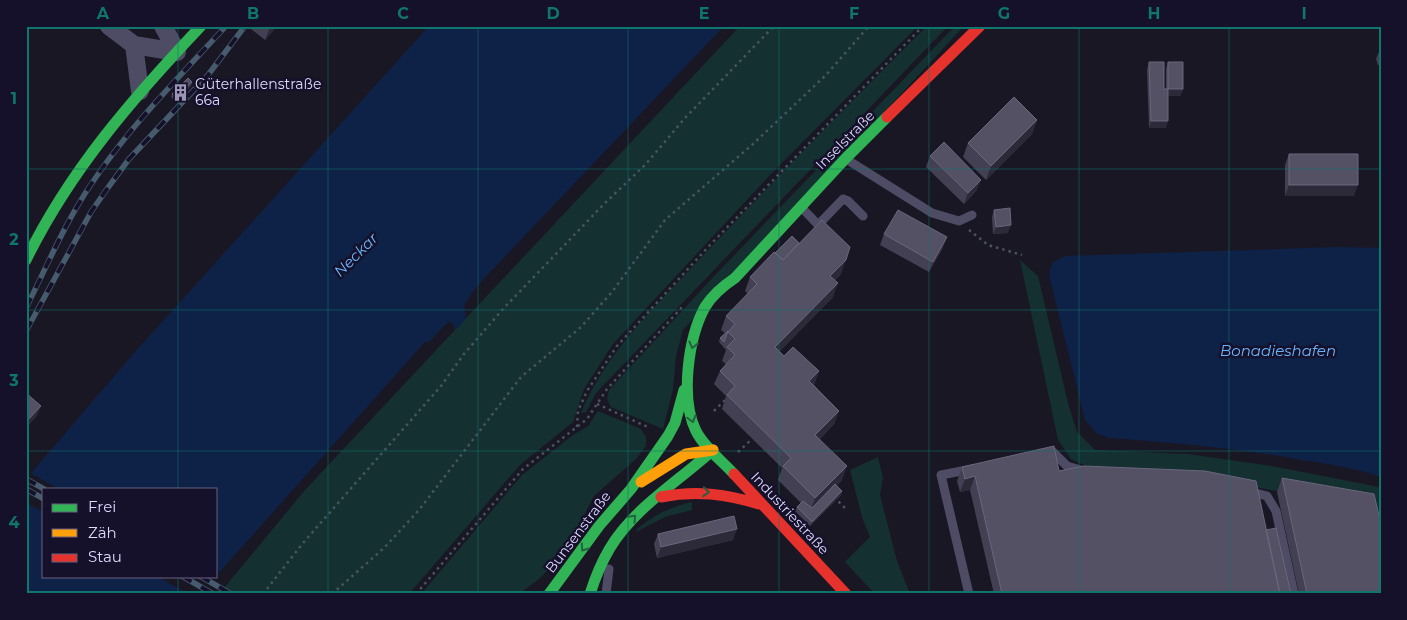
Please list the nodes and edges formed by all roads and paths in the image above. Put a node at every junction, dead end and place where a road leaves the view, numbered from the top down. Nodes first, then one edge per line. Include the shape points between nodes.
1 (109, 26) edge
2 (163, 26) edge
3 (201, 26) edge
4 (774, 26) edge
5 (869, 26) edge
6 (923, 26) edge
7 (980, 26) edge
8 (134, 45) junction
9 (176, 52) junction
10 (140, 91) junction
11 (845, 159) junction
12 (801, 206) junction
13 (972, 215) dead end
14 (863, 216) dead end
15 (959, 221) junction
16 (818, 225) junction
17 (830, 237) edge
18 (1022, 255) dead end
19 (26, 260) edge
20 (735, 278) junction
21 (722, 303) dead end
22 (686, 381) junction
23 (728, 397) edge
24 (714, 412) dead end
25 (577, 427) junction
26 (651, 428) dead end
27 (712, 434) dead end
28 (752, 439) dead end
29 (713, 450) junction
30 (737, 452) dead end
31 (1034, 456) edge
32 (978, 468) edge
33 (1089, 473) edge
34 (631, 489) junction
35 (1242, 490) edge
36 (830, 492) edge
37 (658, 497) junction
38 (759, 504) junction
39 (847, 510) dead end
40 (612, 542) junction
41 (264, 594) edge
42 (332, 594) edge
43 (416, 594) edge
44 (549, 594) edge
45 (590, 594) edge
46 (606, 594) edge
47 (846, 594) edge
48 (968, 594) edge
49 (1294, 594) edge

1 - 8 street
2 - 9 street
3 - 9 street
4 - 41 path via 685,118 646,164 502,309 441,386 303,543
5 - 42 path via 812,88 665,220 612,292 581,327 521,377 419,510 384,548
6 - 25 path via 716,238 617,346 587,391 578,411
7 - 11 street, Inselstraße
8 - 9 street
8 - 10 street
9 - 10 street
10 - 19 street via 78,167 40,229
11 - 12 street, Inselstraße
11 - 15 lane via 932,213
12 - 16 lane
12 - 20 street, Inselstraße
13 - 15 lane
14 - 16 lane via 843,200
15 - 18 path via 988,245
16 - 17 lane
20 - 21 street, Inselstraße
20 -> 22 street, Inselstraße via 714,294 704,310 691,348
22 -> 29 street, Inselstraße via 695,429
22 - 34 street, Bunsenstraße via 675,423
23 - 24 path
25 - 26 path via 597,404
25 - 43 path via 523,469
27 - 29 street
28 - 30 path
29 - 34 street, Bunsenstraße via 686,454
29 - 37 street
29 - 38 street, Industriestraße
31 - 33 lane via 1053,452 1067,466
32 - 48 lane via 941,475
34 -> 44 street, Bunsenstraße
35 - 49 lane via 1267,496 1276,511
36 - 39 path
37 -> 38 street via 700,491
40 -> 37 street via 634,515
38 - 47 street, Industriestraße
40 - 45 street via 595,575
40 - 46 lane

